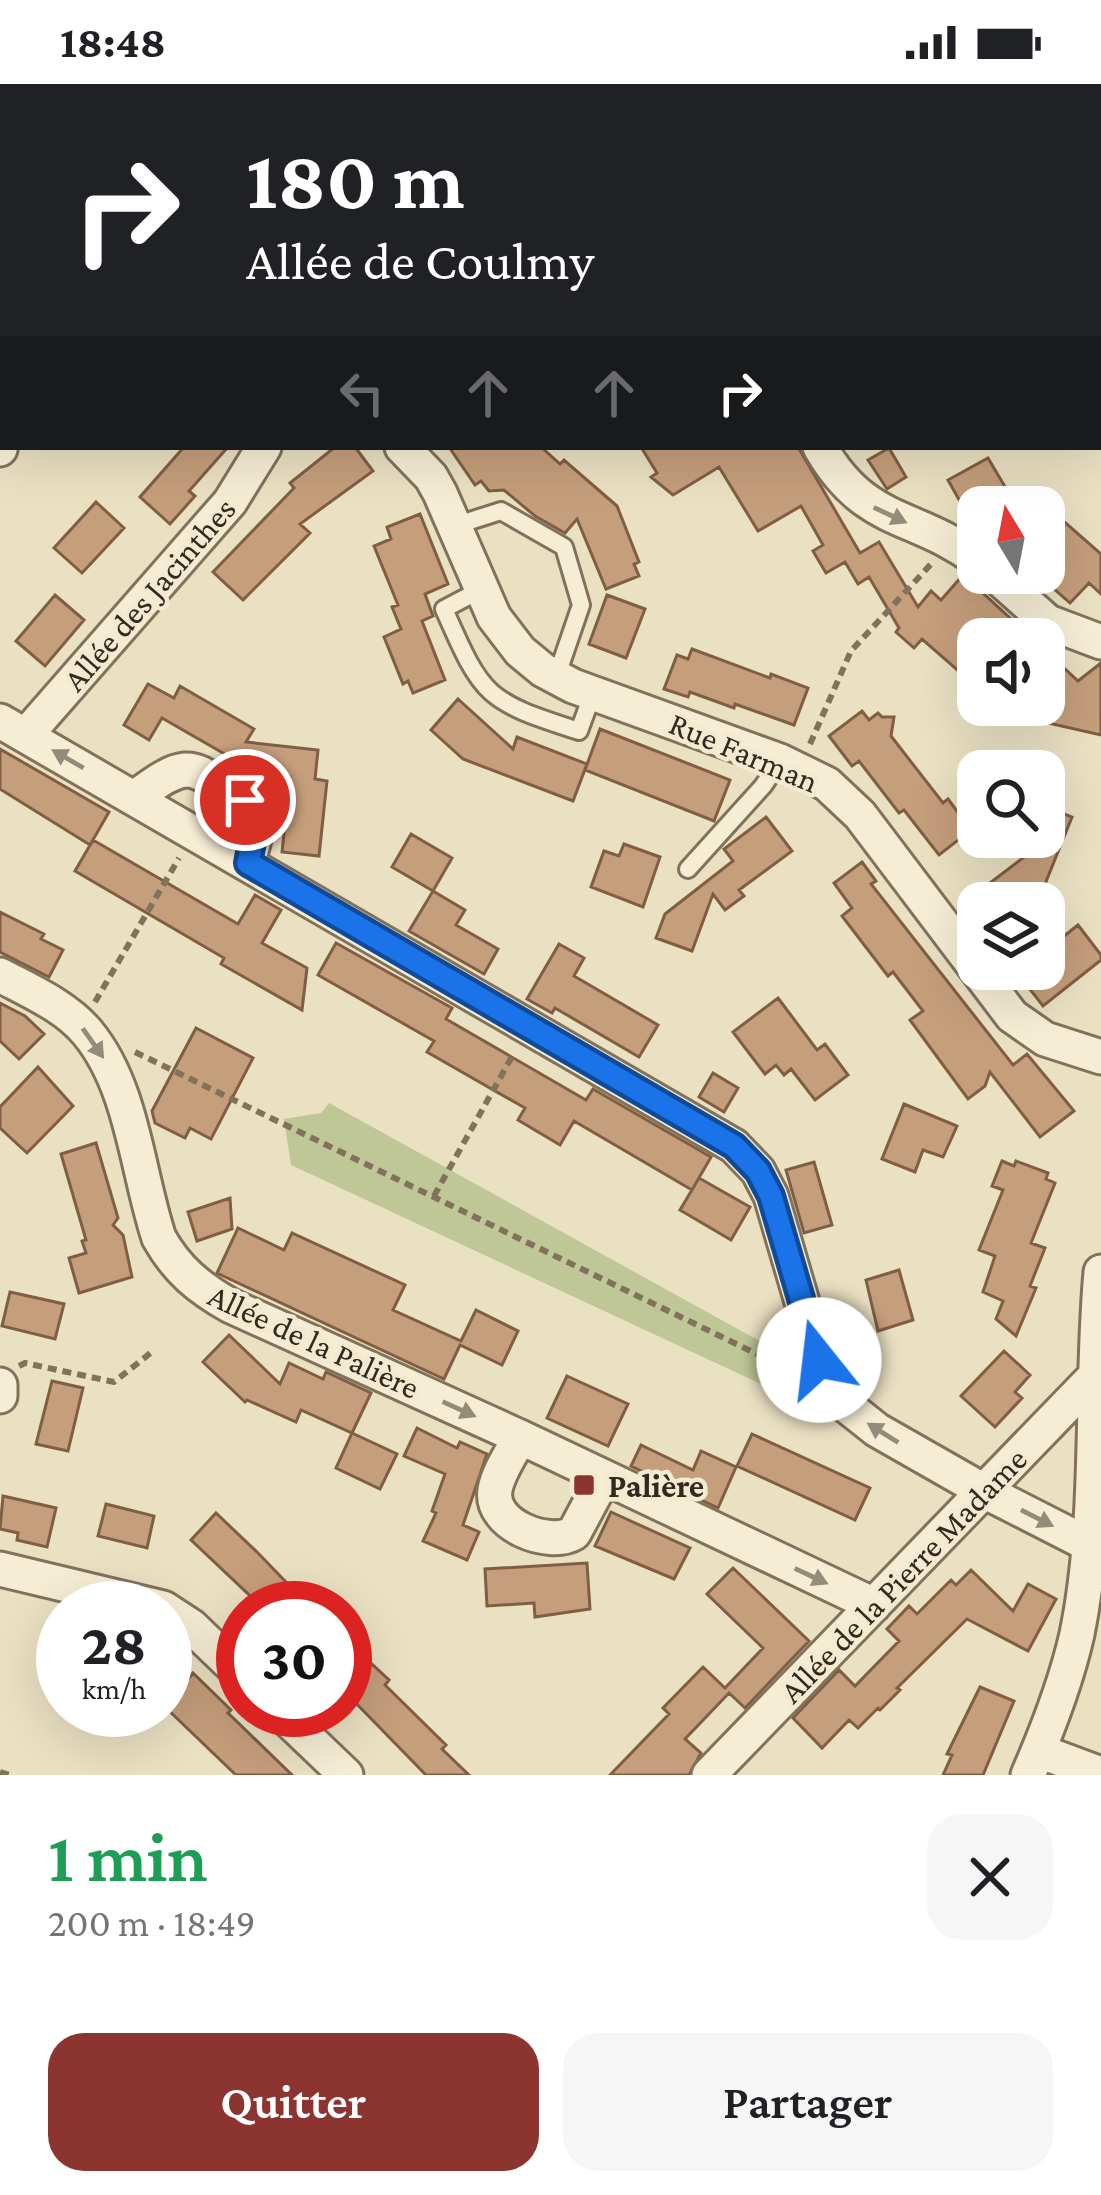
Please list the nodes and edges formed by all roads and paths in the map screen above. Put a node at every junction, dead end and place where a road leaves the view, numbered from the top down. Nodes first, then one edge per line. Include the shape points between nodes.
1 (262, 450) edge
2 (404, 450) edge
3 (822, 450) edge
4 (454, 526) junction
5 (957, 547) edge
6 (957, 558) edge
7 (482, 589) junction
8 (1017, 594) edge
9 (1101, 642) edge
10 (556, 678) junction
11 (592, 693) junction
12 (13, 728) edge
13 (790, 765) junction
14 (134, 798) junction
15 (194, 832) junction
16 (248, 863) junction
17 (688, 868) dead end
18 (0, 975) edge
19 (530, 1026) junction
20 (90, 1038) junction
21 (1101, 1057) edge
22 (434, 1196) junction
23 (1101, 1272) edge
24 (153, 1351) dead end
25 (1098, 1361) edge
26 (4, 1384) edge
27 (833, 1390) junction
28 (520, 1437) junction
29 (604, 1477) junction
30 (985, 1492) junction
31 (1090, 1545) junction
32 (0, 1569) edge
33 (50, 1581) edge
34 (874, 1605) junction
35 (192, 1627) edge
36 (216, 1650) edge
37 (306, 1737) edge
38 (1034, 1763) edge
39 (0, 1772) edge
40 (1101, 1774) edge
41 (10, 1775) edge
42 (346, 1775) edge
43 (709, 1775) edge

1 - 12 street, Allée des Jacinthes via 230,502
2 - 4 street, Rue Farman via 431,477
3 -> 5 street via 857,497
4 - 7 street, Rue Farman
4 - 10 lane via 501,511 564,547 581,605
6 - 13 path via 851,651
7 - 10 street, Rue Farman via 508,638
7 - 11 lane via 445,609 474,676 510,709 579,731
8 - 9 street via 1048,622
10 - 11 street, Rue Farman
11 - 13 street, Rue Farman
14 -> 12 street
13 - 17 lane
13 - 21 street, Rue Farman via 860,815 1012,1016 1045,1039
14 - 15 street
14 - 16 street via 176,772 200,772 254,810
15 - 16 street
15 - 20 path
16 - 19 street
18 - 20 street
19 - 22 path
19 - 27 street via 714,1131 758,1171
20 - 22 path via 137,1052
20 -> 28 street, Allée de la Palière via 119,1094 159,1238 193,1282
22 - 27 path
23 - 25 street
24 - 26 path via 114,1382 25,1363
25 - 30 street, Allée de la Pierre Madame
25 - 31 street
30 -> 27 street via 878,1430
28 - 29 street, Allée de la Palière
28 - 29 street via 494,1492 509,1522 550,1540 566,1538
29 -> 34 street, Allée de la Palière
30 -> 31 street
30 - 34 street, Allée de la Pierre Madame
31 - 38 street via 1077,1632
32 - 33 street
34 - 43 street, Allée de la Pierre Madame
35 - 36 street
37 - 42 street
38 - 40 street
39 - 41 path

